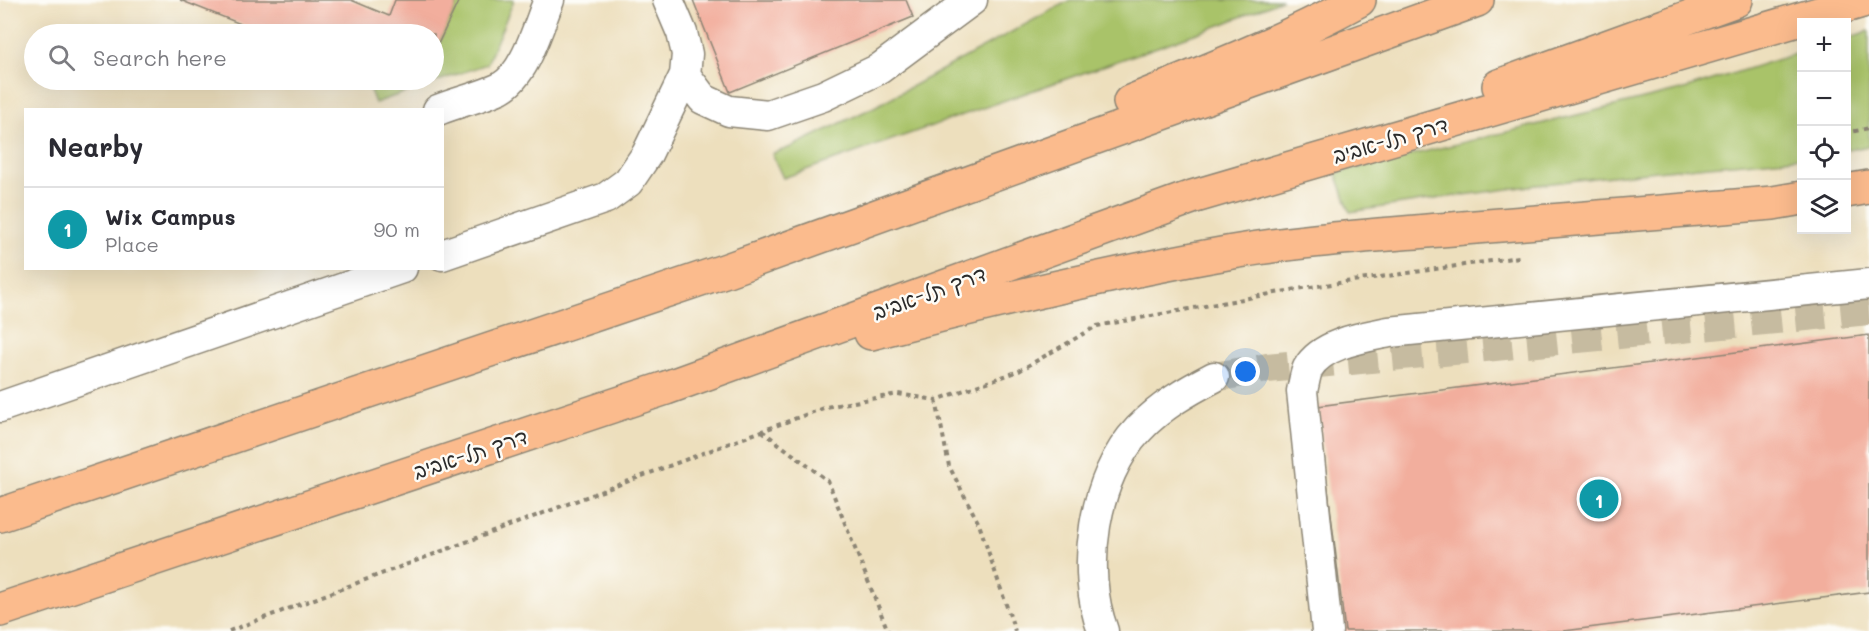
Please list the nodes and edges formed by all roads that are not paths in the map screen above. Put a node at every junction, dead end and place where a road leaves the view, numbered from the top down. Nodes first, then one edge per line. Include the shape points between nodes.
1 (549, 0) edge
2 (668, 0) edge
3 (972, 0) edge
4 (1359, 0) edge
5 (1477, 0) edge
6 (1736, 0) edge
7 (1866, 0) edge
8 (685, 75) junction
9 (443, 108) edge
10 (1869, 187) edge
11 (1851, 190) edge
12 (1192, 196) junction
13 (1797, 199) edge
14 (444, 254) edge
15 (396, 270) edge
16 (727, 270) junction
17 (1869, 284) edge
18 (1214, 377) tunnel mouth
19 (666, 388) junction
20 (0, 407) edge
21 (0, 515) edge
22 (0, 610) edge
23 (1103, 631) edge
24 (1327, 631) edge

1 - 9 street via 515,75 501,87
2 - 8 street via 687,54
3 - 8 street via 879,69 823,96 768,115 729,111 703,99
4 - 16 highway via 1320,22 1209,70
5 - 16 highway
6 - 12 highway
7 - 12 highway, דרך תל-אביב
8 - 14 street via 628,182 606,198
10 - 11 highway
12 - 19 highway, דרך תל-אביב
13 - 19 highway, bridge via 1320,240 1229,252 1102,276
15 - 20 street
16 - 21 highway
17 - 24 street via 1389,332 1337,345 1319,356 1308,368 1302,391
18 - 23 street via 1178,396 1139,429 1118,457 1095,525 1090,566 1096,613
19 - 22 highway, דרך תל-אביב

